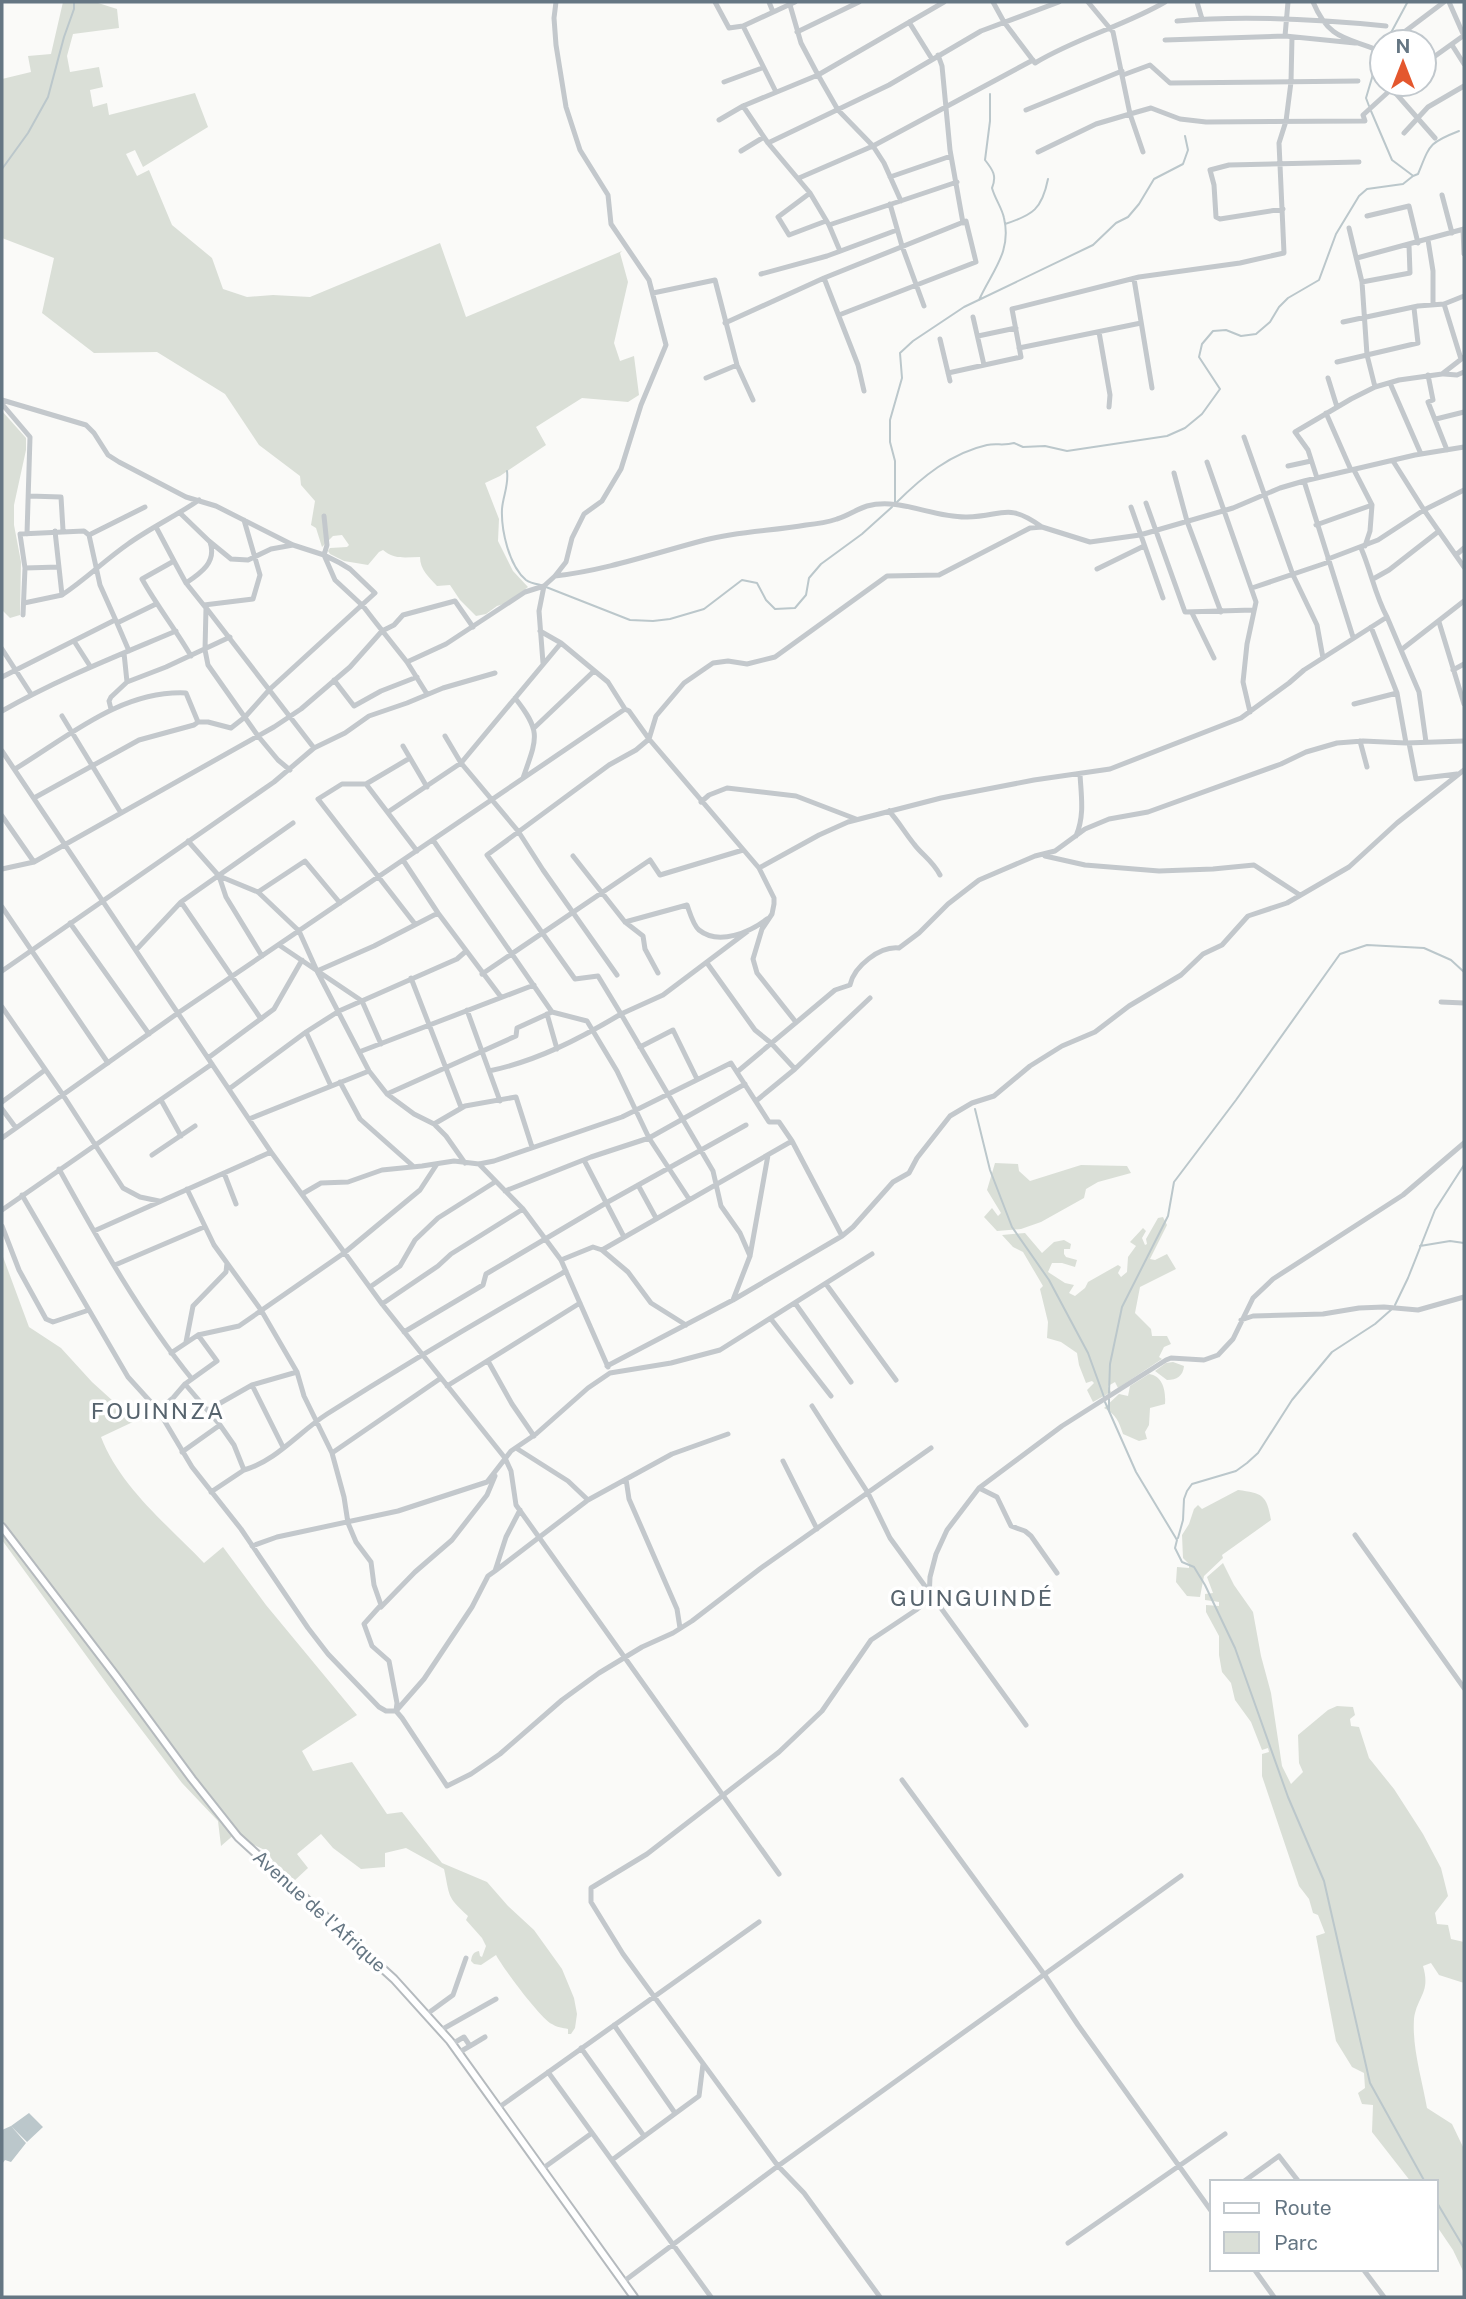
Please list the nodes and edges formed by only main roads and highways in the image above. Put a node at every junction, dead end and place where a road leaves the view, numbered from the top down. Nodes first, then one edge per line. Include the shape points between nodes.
1 (2, 1528) edge
2 (634, 2297) edge

1 - 2 main road, Avenue de l'Afrique via 238,1837 361,1947 441,2030

